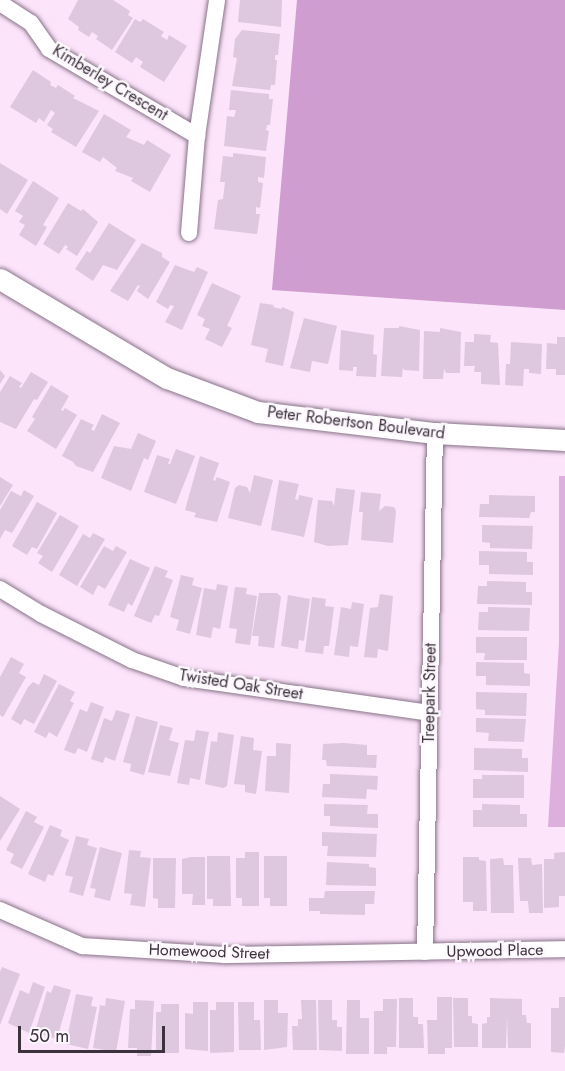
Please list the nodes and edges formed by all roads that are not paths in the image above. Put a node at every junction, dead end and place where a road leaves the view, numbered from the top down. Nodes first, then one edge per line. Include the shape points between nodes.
1 (204, 0) edge
2 (217, 0) edge
3 (0, 3) edge
4 (215, 25) junction
5 (197, 136) junction
6 (189, 233) dead end
7 (0, 279) edge
8 (435, 433) junction
9 (565, 440) edge
10 (0, 589) edge
11 (429, 713) junction
12 (0, 910) edge
13 (565, 949) edge
14 (425, 952) junction

1 - 4 street
2 - 4 street
3 - 5 street, Kimberley Crescent via 31,23 49,49
4 - 5 street
5 - 6 street
7 - 8 street, Peter Robertson Boulevard via 167,378 258,412
8 - 9 street, Peter Robertson Boulevard
8 - 11 street, Treepark Street
10 - 11 street, Twisted Oak Street via 132,660 184,678
11 - 14 street, Treepark Street
12 - 14 street, Homewood Street via 82,946 225,955
13 - 14 street, Upwood Place

